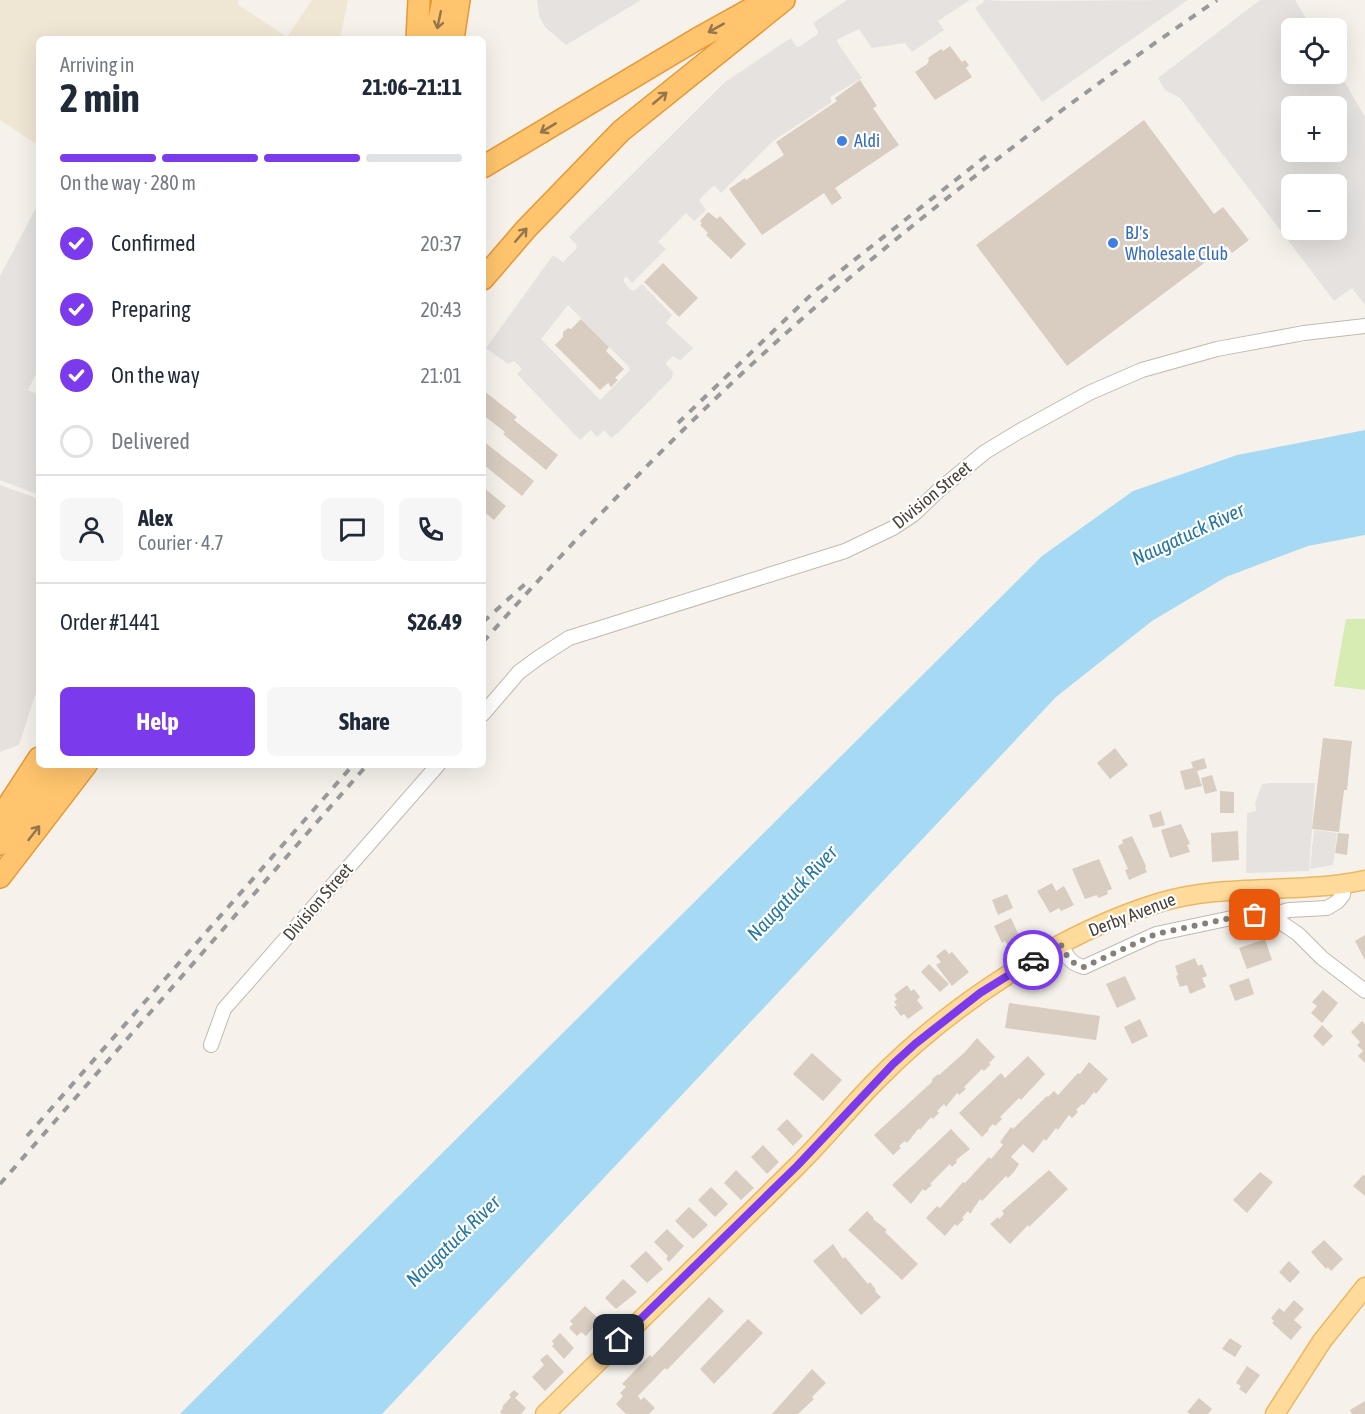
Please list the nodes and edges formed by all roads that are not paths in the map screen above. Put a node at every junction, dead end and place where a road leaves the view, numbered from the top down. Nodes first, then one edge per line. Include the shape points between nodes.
1 (418, 0) edge
2 (443, 0) edge
3 (459, 0) edge
4 (767, 0) edge
5 (784, 0) edge
6 (417, 36) edge
7 (436, 36) edge
8 (453, 36) edge
9 (486, 165) edge
10 (486, 276) edge
11 (1365, 326) edge
12 (486, 710) edge
13 (36, 763) edge
14 (58, 768) edge
15 (84, 768) edge
16 (435, 768) edge
17 (5, 810) edge
18 (0, 844) edge
19 (0, 877) edge
20 (1365, 880) edge
21 (1344, 884) junction
22 (1270, 915) junction
23 (1061, 945) junction
24 (1365, 991) edge
25 (211, 1045) dead end
26 (1365, 1287) edge
27 (545, 1414) edge
28 (1275, 1414) edge

1 - 6 highway
2 -> 7 highway
3 - 8 highway
4 -> 9 highway
10 -> 5 highway via 621,131
11 - 12 street, Division Street via 1217,349 1142,370 1100,388 1041,417 986,452 893,528 845,551 569,639 519,672
13 - 17 highway
14 - 18 highway
19 -> 15 highway
16 - 25 street, Division Street via 224,1009
20 - 21 main road, Derby Avenue
21 - 22 street via 1343,895 1332,906
21 - 23 main road, Derby Avenue via 1180,896 1108,922
22 - 23 street via 1241,916 1156,934 1084,967 1074,965
22 - 24 street
23 - 27 main road, Derby Avenue via 980,993 915,1044
26 - 28 main road via 1322,1341

